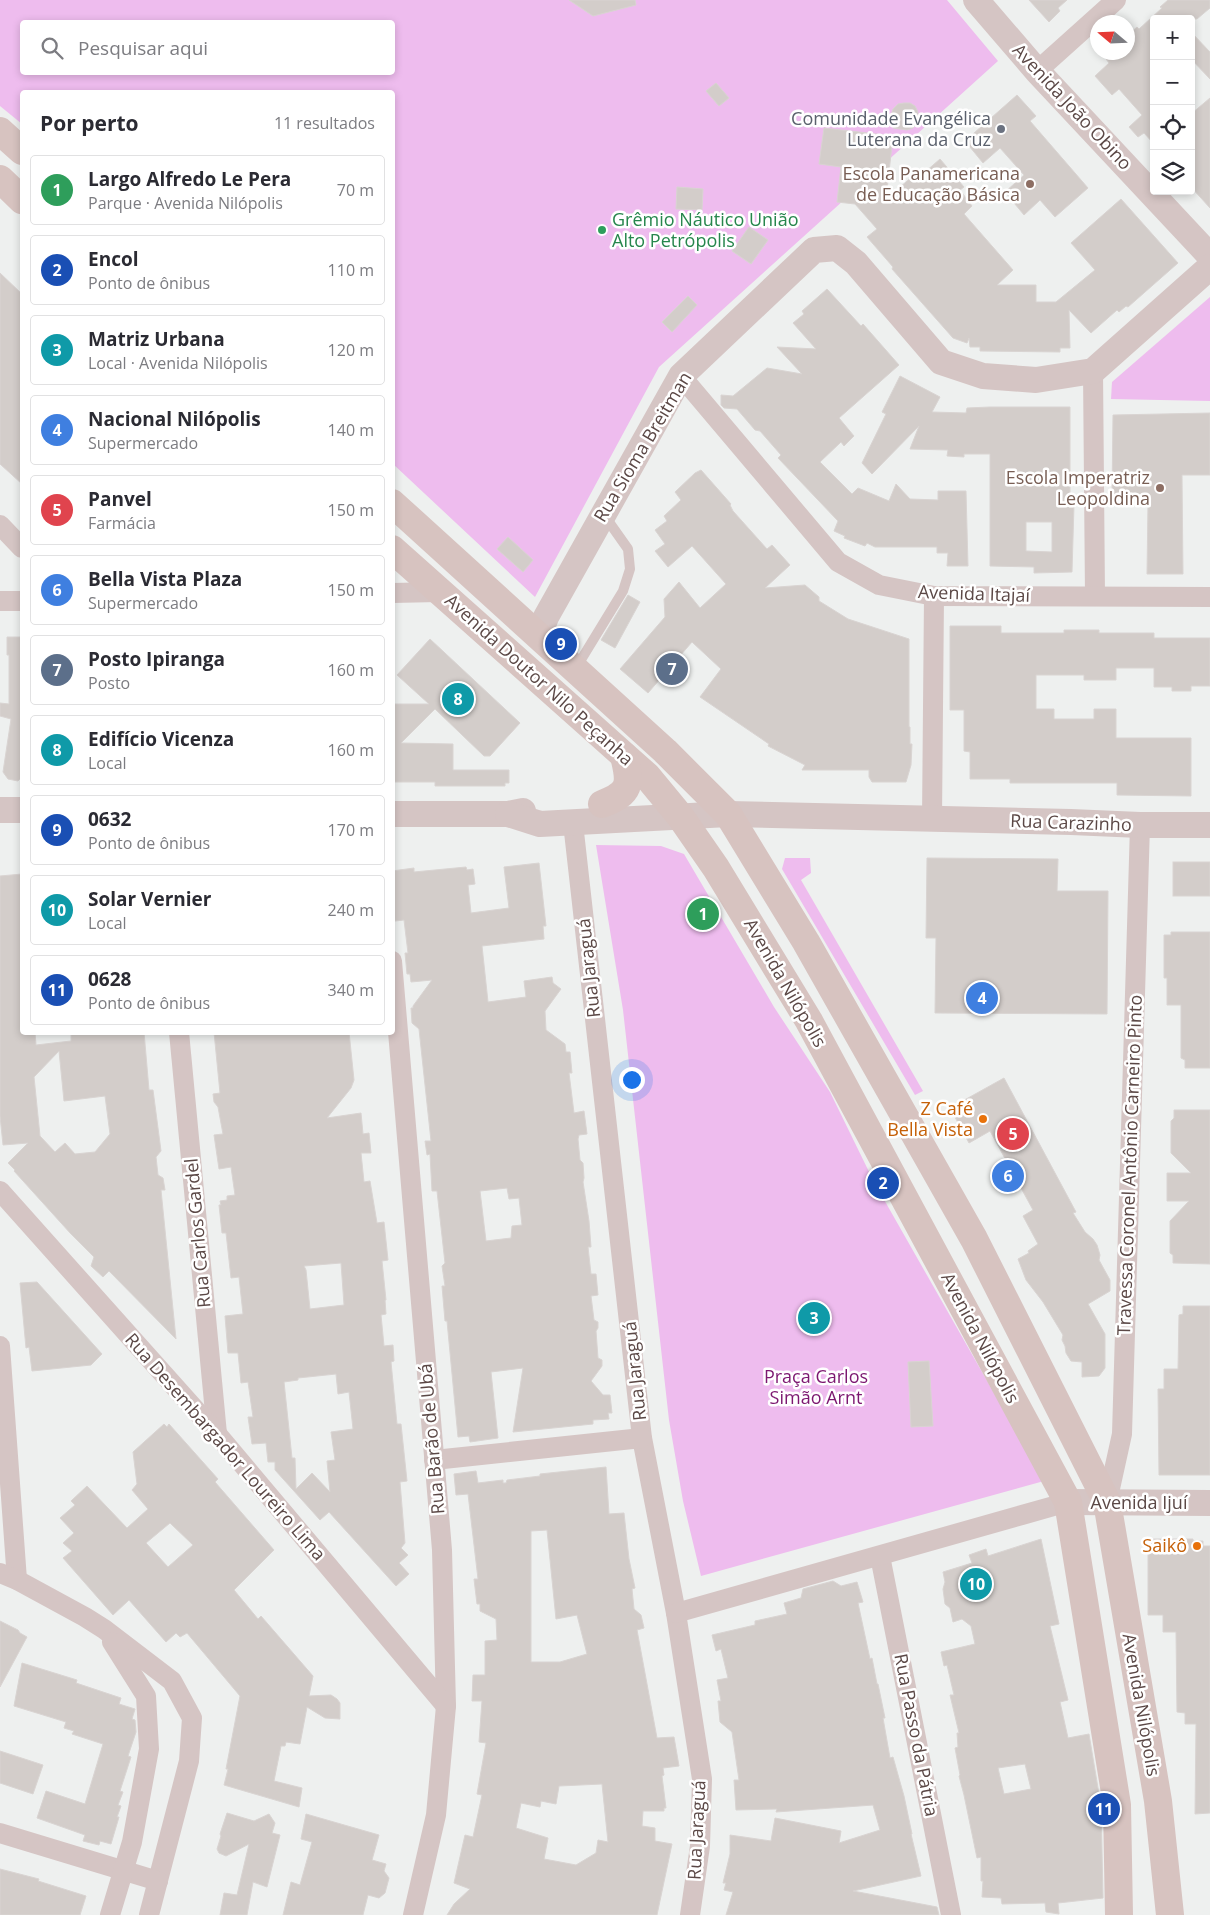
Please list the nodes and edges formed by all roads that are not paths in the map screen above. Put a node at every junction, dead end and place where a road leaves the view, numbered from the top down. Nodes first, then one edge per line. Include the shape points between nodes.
1 (976, 0) edge
2 (1116, 0) edge
3 (1037, 71) junction
4 (0, 131) edge
5 (20, 149) edge
6 (1210, 256) edge
7 (1210, 266) edge
8 (1093, 371) junction
9 (681, 376) junction
10 (395, 506) edge
11 (603, 514) junction
12 (0, 524) edge
13 (20, 546) edge
14 (402, 558) edge
15 (439, 592) junction
16 (395, 593) edge
17 (934, 596) junction
18 (1095, 596) junction
19 (1210, 597) edge
20 (0, 601) edge
21 (20, 601) edge
22 (538, 627) junction
23 (575, 669) junction
24 (624, 756) junction
25 (602, 804) junction
26 (0, 810) edge
27 (20, 810) edge
28 (395, 814) edge
29 (508, 814) junction
30 (728, 814) junction
31 (680, 816) junction
32 (932, 820) junction
33 (573, 823) junction
34 (1140, 825) junction
35 (1210, 825) edge
36 (716, 868) junction
37 (395, 997) edge
38 (179, 1035) edge
39 (0, 1191) edge
40 (0, 1346) edge
41 (217, 1434) junction
42 (642, 1438) junction
43 (434, 1460) junction
44 (1068, 1502) junction
45 (1107, 1502) junction
46 (1210, 1503) edge
47 (880, 1556) junction
48 (9, 1577) edge
49 (676, 1613) junction
50 (104, 1629) junction
51 (446, 1706) junction
52 (0, 1833) edge
53 (123, 1870) junction
54 (158, 1881) junction
55 (110, 1915) edge
56 (149, 1915) edge
57 (413, 1915) edge
58 (690, 1915) edge
59 (952, 1915) edge
60 (1119, 1915) edge
61 (1170, 1915) edge

1 - 3 street, Avenida João Obino
2 - 3 street
3 - 6 street, Avenida João Obino
4 - 5 main road
7 - 8 street
8 - 9 street, Rua Sioma Breitman via 1036,380 984,376 941,362 856,262 837,248 814,250
8 - 18 street
9 - 11 street, Rua Sioma Breitman
9 - 17 street, Avenida Itajaí via 838,562 879,586
10 - 22 main road, Avenida Doutor Nilo Peçanha
11 - 22 street, Rua Sioma Breitman
11 - 23 lane via 628,549 630,568 623,591
12 - 13 street
14 - 15 main road, Avenida Doutor Nilo Peçanha
14 - 16 street via 410,574
15 - 16 street
15 - 24 main road, Avenida Doutor Nilo Peçanha
17 - 18 street, Avenida Itajaí
17 - 32 street
18 - 19 street, Avenida Itajaí
20 - 21 street
22 - 23 main road, Avenida Doutor Nilo Peçanha
23 - 30 main road, Avenida Doutor Nilo Peçanha via 666,750
24 - 25 main road via 629,777 626,789 618,798
24 - 31 main road, Avenida Doutor Nilo Peçanha via 647,776
25 - 29 street via 538,807
25 - 31 street
26 - 27 street
28 - 29 street
29 - 33 street via 540,824
30 - 31 street
30 - 32 street
30 - 36 main road via 718,827
30 - 45 main road, Avenida Nilópolis via 806,942 960,1214
31 - 33 street
31 - 36 main road, Avenida Nilópolis
32 - 34 street, Rua Carazinho
33 - 42 street, Rua Jaraguá
34 - 35 street, Rua Carazinho
34 - 45 street, Travessa Coronel Antônio Carneiro Pinto via 1122,1434
36 - 44 main road, Avenida Nilópolis via 809,1021
37 - 43 street, Rua Barão de Ubá
38 - 41 street, Rua Carlos Gardel
39 - 41 street, Rua Desembargador Loureiro Lima
40 - 48 street
41 - 51 street, Rua Desembargador Loureiro Lima
42 - 43 street
42 - 49 street, Rua Jaraguá
43 - 51 street, Rua Barão de Ubá via 442,1550
44 - 45 street, Avenida Ijuí
44 - 47 street
44 - 60 main road, Avenida Nilópolis via 1117,1805
45 - 46 street, Avenida Ijuí
45 - 61 main road, Avenida Nilópolis via 1158,1801
47 - 49 street
47 - 59 street, Rua Passo da Pátria
48 - 50 street
49 - 58 street, Rua Jaraguá via 702,1779 700,1846
50 - 53 street via 146,1696 149,1749 132,1842
50 - 54 street via 172,1681 192,1718 189,1761
51 - 57 street, Rua Barão de Ubá via 436,1815
52 - 53 street
53 - 54 street
53 - 55 street
54 - 56 street

